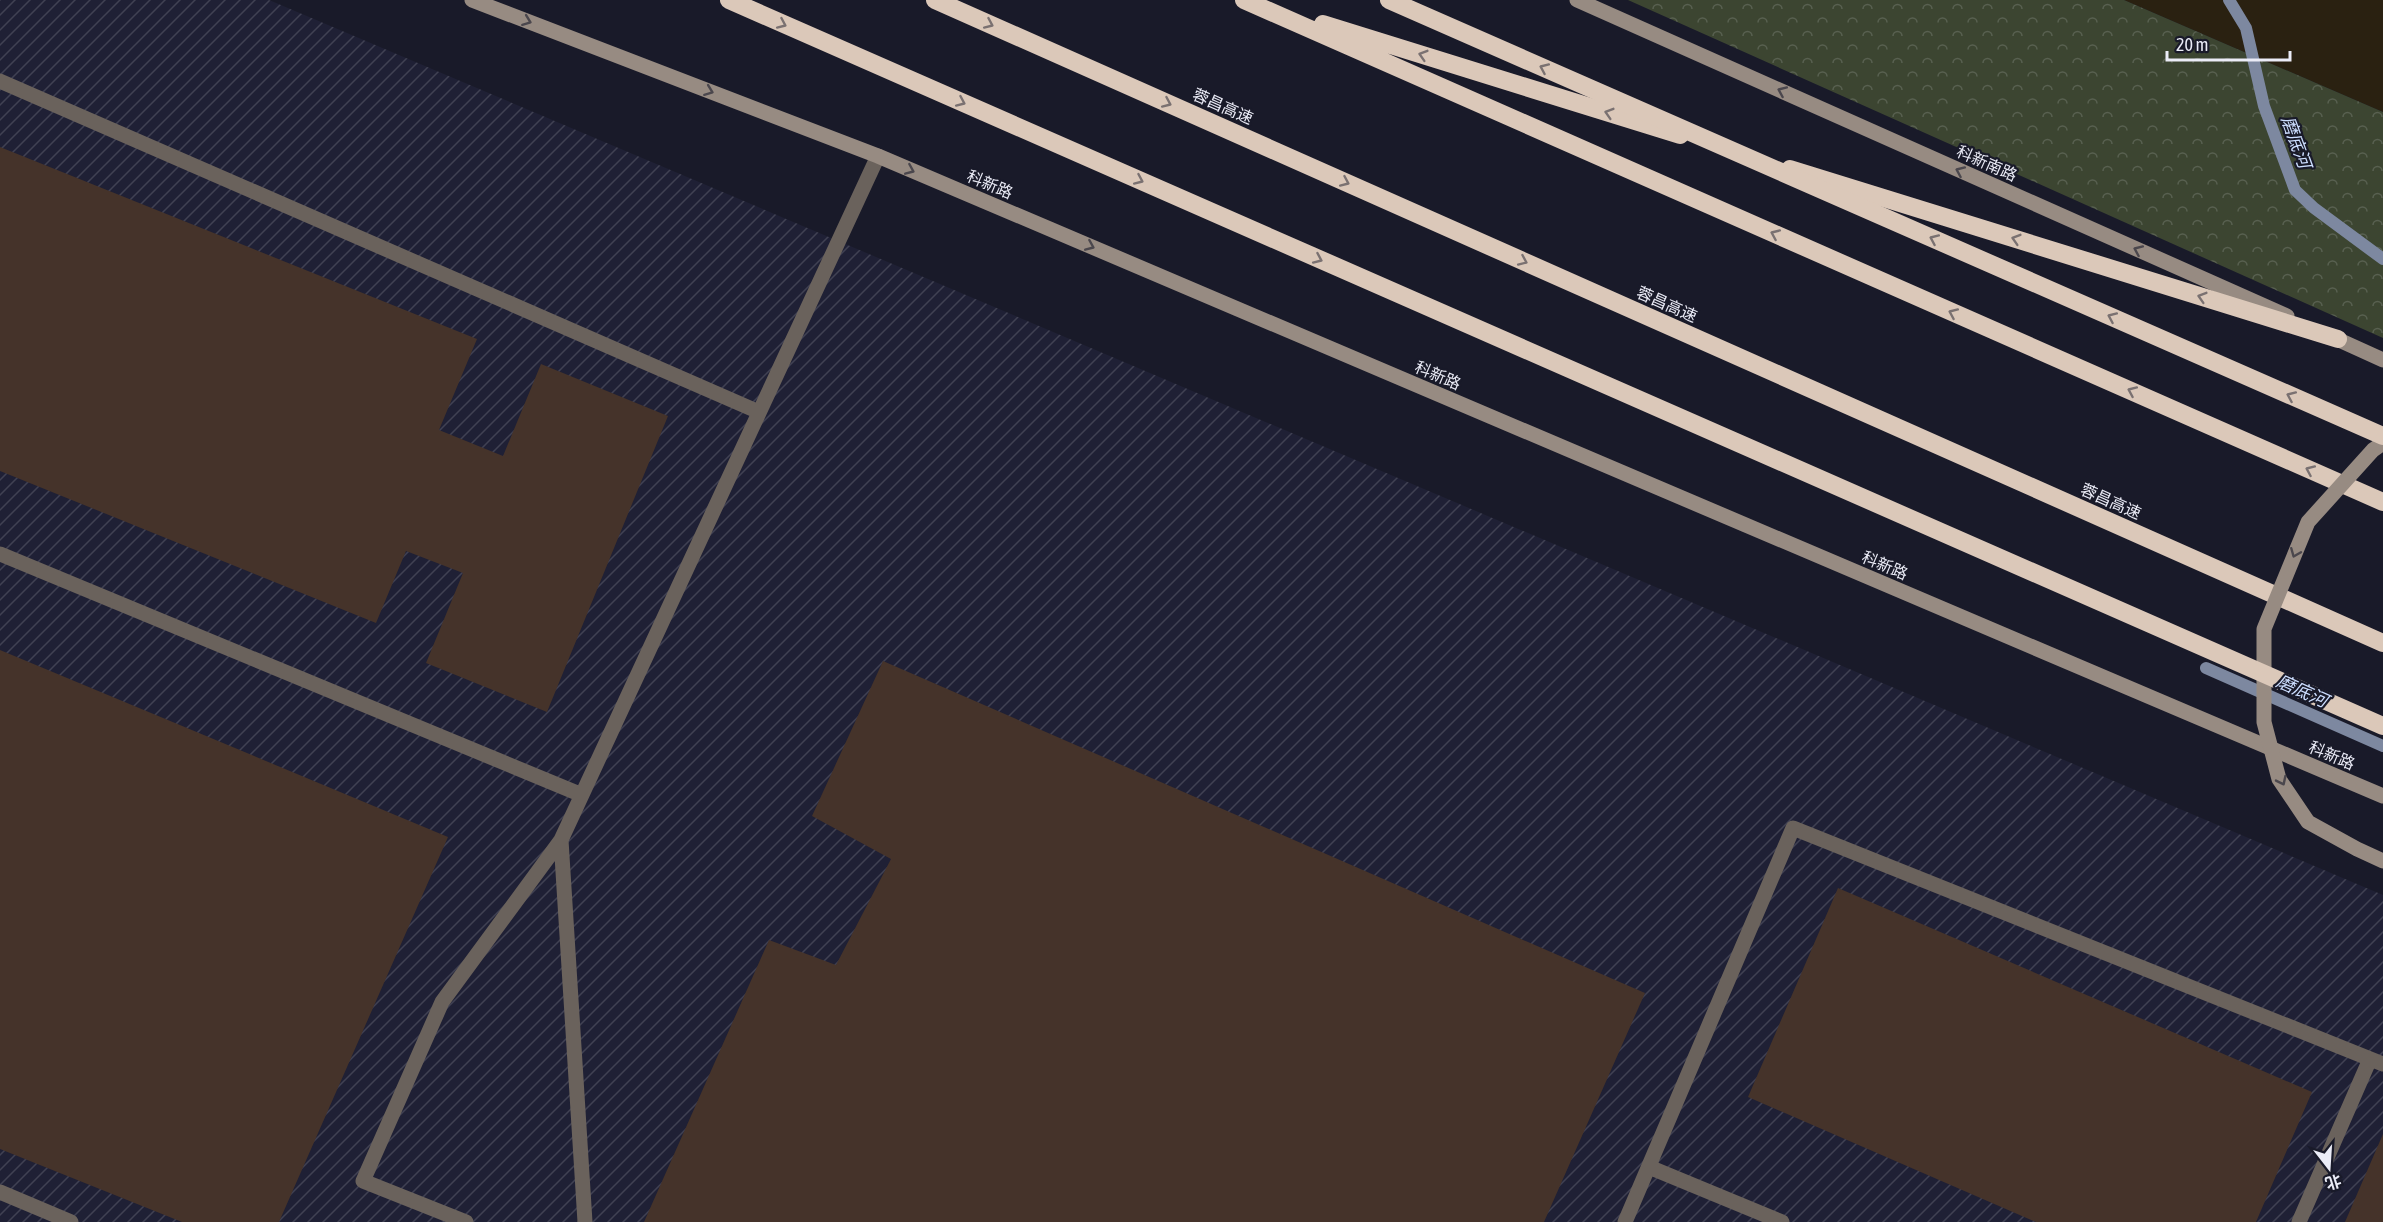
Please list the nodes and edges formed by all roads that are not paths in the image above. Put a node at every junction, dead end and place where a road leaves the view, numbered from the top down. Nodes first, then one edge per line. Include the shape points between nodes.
1 (472, 0) edge
2 (729, 0) edge
3 (935, 0) edge
4 (1245, 0) edge
5 (1389, 0) edge
6 (1577, 0) edge
7 (0, 81) edge
8 (878, 156) junction
9 (2338, 339) junction
10 (2383, 360) edge
11 (759, 412) junction
12 (2383, 436) edge
13 (2383, 443) edge
14 (2383, 502) edge
15 (0, 554) edge
16 (2383, 643) edge
17 (2383, 726) edge
18 (582, 795) junction
19 (2383, 796) edge
20 (561, 840) junction
21 (2383, 861) edge
22 (2377, 1061) edge
23 (1649, 1167) junction
24 (0, 1192) edge
25 (71, 1222) edge
26 (466, 1222) edge
27 (585, 1222) edge
28 (1625, 1222) edge
29 (1782, 1222) edge
30 (2299, 1222) edge

1 -> 8 main road, 科新路
2 -> 17 highway, bridge
3 -> 16 highway, 蓉昌高速
9 -> 4 highway
14 -> 4 highway
12 -> 5 highway, bridge
9 -> 6 main road, 科新南路
7 - 11 lane
8 - 11 lane
8 -> 19 main road, 科新路
9 - 10 main road, 科新南路
11 - 18 lane
13 -> 21 main road, bridge via 2308,522 2264,628 2264,722 2279,779 2308,822
15 - 18 lane
18 - 20 lane
20 - 26 lane via 442,1002 363,1181
20 - 27 lane
22 - 23 lane via 1793,828
22 - 30 lane
23 - 28 lane
23 - 29 lane
24 - 25 lane

